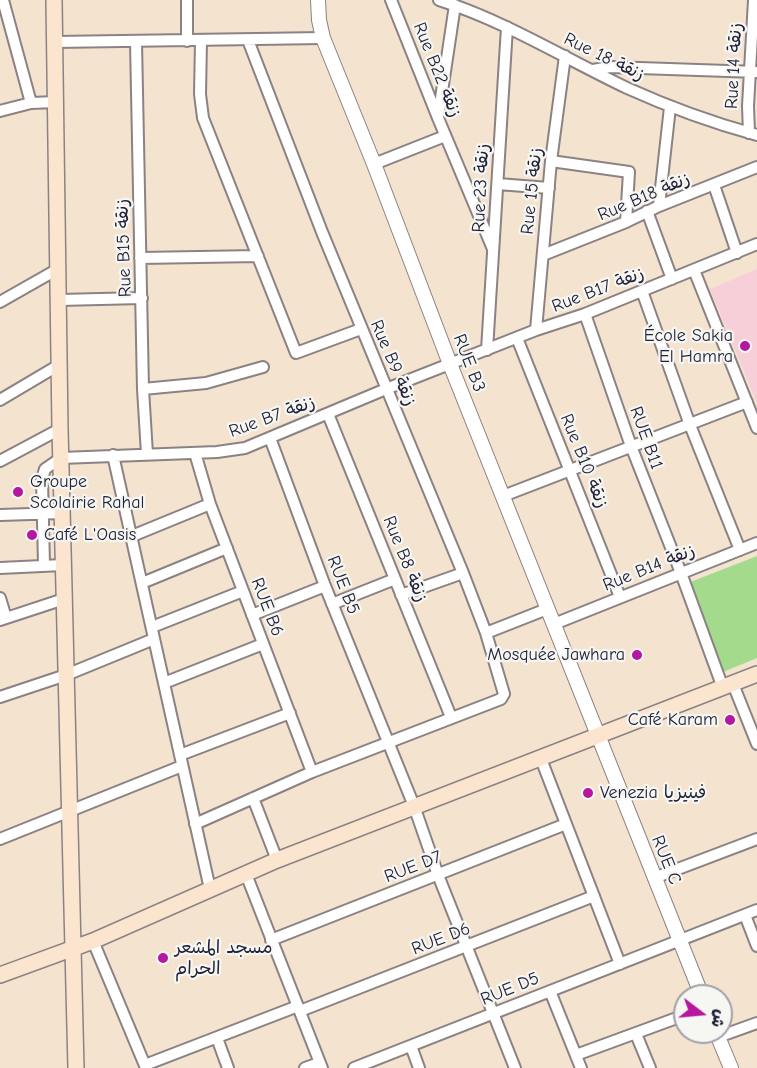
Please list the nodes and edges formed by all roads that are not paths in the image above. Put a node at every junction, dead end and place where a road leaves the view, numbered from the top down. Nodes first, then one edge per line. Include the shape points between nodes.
1 (3, 0) edge
2 (54, 0) edge
3 (187, 0) edge
4 (318, 0) edge
5 (391, 0) edge
6 (439, 0) edge
7 (474, 0) edge
8 (754, 0) edge
9 (455, 5) junction
10 (473, 12) junction
11 (507, 27) junction
12 (323, 38) junction
13 (249, 40) junction
14 (187, 41) junction
15 (201, 41) junction
16 (55, 42) junction
17 (136, 42) junction
18 (565, 56) junction
19 (593, 70) junction
20 (753, 72) edge
21 (56, 102) junction
22 (31, 103) junction
23 (670, 107) junction
24 (752, 107) edge
25 (0, 111) edge
26 (438, 118) junction
27 (753, 134) edge
28 (445, 136) junction
29 (551, 161) junction
30 (374, 164) junction
31 (757, 167) edge
32 (498, 184) junction
33 (714, 185) junction
34 (549, 188) junction
35 (659, 206) junction
36 (647, 211) junction
37 (626, 222) junction
38 (757, 244) edge
39 (494, 252) junction
40 (737, 253) junction
41 (543, 255) junction
42 (258, 256) junction
43 (140, 258) junction
44 (58, 269) junction
45 (694, 270) junction
46 (672, 279) junction
47 (642, 291) junction
48 (142, 298) junction
49 (59, 300) junction
50 (0, 302) edge
51 (585, 314) junction
52 (361, 329) junction
53 (536, 330) junction
54 (517, 338) junction
55 (487, 350) junction
56 (450, 364) junction
57 (59, 365) junction
58 (263, 367) dead end
59 (143, 389) junction
60 (387, 389) junction
61 (0, 400) edge
62 (747, 402) junction
63 (328, 414) junction
64 (690, 425) junction
65 (757, 428) edge
66 (60, 429) junction
67 (270, 438) junction
68 (631, 447) junction
69 (195, 453) junction
70 (147, 454) junction
71 (113, 455) junction
72 (61, 458) junction
73 (0, 461) edge
74 (571, 471) junction
75 (503, 496) junction
76 (210, 504) junction
77 (43, 513) junction
78 (62, 513) junction
79 (0, 515) edge
80 (132, 536) junction
81 (757, 543) edge
82 (227, 548) junction
83 (740, 550) junction
84 (44, 565) junction
85 (63, 565) junction
86 (0, 568) edge
87 (462, 573) junction
88 (681, 573) junction
89 (395, 579) junction
90 (142, 583) junction
91 (325, 586) junction
92 (243, 591) junction
93 (401, 595) junction
94 (620, 597) junction
95 (0, 598) edge
96 (64, 599) junction
97 (332, 604) junction
98 (547, 609) junction
99 (252, 615) junction
100 (3, 619) edge
101 (554, 624) junction
102 (152, 627) junction
103 (486, 633) junction
104 (154, 639) junction
105 (263, 644) junction
106 (757, 674) edge
107 (66, 675) junction
108 (164, 683) junction
109 (728, 686) junction
110 (0, 696) edge
111 (290, 713) junction
112 (451, 717) junction
113 (598, 736) junction
114 (387, 744) junction
115 (757, 744) edge
116 (542, 759) junction
117 (181, 760) junction
118 (312, 772) junction
119 (253, 798) junction
120 (414, 806) junction
121 (70, 811) junction
122 (195, 824) junction
123 (566, 824) junction
124 (0, 839) edge
125 (757, 839) edge
126 (278, 860) junction
127 (246, 874) junction
128 (438, 875) junction
129 (654, 878) junction
130 (210, 889) junction
131 (594, 897) junction
132 (757, 910) edge
133 (745, 915) junction
134 (271, 940) junction
135 (93, 941) junction
136 (679, 941) junction
137 (757, 946) edge
138 (467, 947) junction
139 (73, 949) junction
140 (620, 964) junction
141 (0, 975) edge
142 (697, 984) edge
143 (550, 991) junction
144 (299, 1009) junction
145 (493, 1014) junction
146 (673, 1020) edge
147 (757, 1023) edge
148 (733, 1030) edge
149 (636, 1034) junction
150 (217, 1038) junction
151 (721, 1044) edge
152 (411, 1046) junction
153 (576, 1055) junction
154 (321, 1065) edge
155 (145, 1067) edge
156 (76, 1068) edge
157 (228, 1068) edge
158 (305, 1068) edge
159 (354, 1068) edge
160 (419, 1068) edge
161 (515, 1068) edge
162 (581, 1068) edge
163 (650, 1068) edge
164 (731, 1068) edge

1 - 22 street
2 - 16 main road
3 - 14 street
4 - 12 street, RUE B3
5 - 26 street, Rue B22 زنقة
6 - 9 street, Rue 18 زنقة
7 - 10 street
8 - 20 street, Rue 14 زنقة
9 - 10 street, Rue 18 زنقة
9 - 26 street
10 - 11 street, Rue 18 زنقة
11 - 18 street, Rue 18 زنقة
11 - 32 street, Rue 23 زنقة
12 - 13 street
12 - 30 street, RUE B3
13 - 15 street
13 - 52 street, Rue B9 زنقة
14 - 15 street
14 - 17 street
15 - 42 street via 203,118
16 - 17 street
16 - 21 main road
17 - 43 street, Rue B15 زنقة
18 - 19 street, Rue 18 زنقة
18 - 29 street, Rue 15 زنقة
19 - 20 street via 610,67
19 - 23 street, Rue 18 زنقة
20 - 24 street, Rue 14 زنقة
21 - 22 street
21 - 44 main road
22 - 25 street
23 - 27 street, Rue 18 زنقة
23 - 35 street
24 - 27 street, Rue 14 زنقة
26 - 28 street, Rue B22 زنقة
28 - 30 street
28 - 39 street, Rue B22 زنقة
29 - 34 street, Rue 15 زنقة
29 - 37 street via 629,172
30 - 56 street, RUE B3
31 - 33 street, Rue B18 زنقة
32 - 34 street
32 - 39 street, Rue 23 زنقة
33 - 35 street, Rue B18 زنقة
33 - 40 street
34 - 41 street, Rue 15 زنقة
35 - 36 street, Rue B18 زنقة
36 - 37 street, Rue B18 زنقة
36 - 46 street
37 - 41 street, Rue B18 زنقة
38 - 40 street, Rue B17 زنقة
39 - 55 street, Rue 23 زنقة
40 - 45 street, Rue B17 زنقة
41 - 53 street, Rue 15 زنقة
42 - 43 street
42 - 52 street via 296,353
43 - 48 street, Rue B15 زنقة
44 - 49 main road
44 - 50 street
45 - 46 street, Rue B17 زنقة
45 - 62 street
46 - 47 street, Rue B17 زنقة
47 - 51 street, Rue B17 زنقة
47 - 64 street
48 - 49 street
48 - 59 street, Rue B15 زنقة
49 - 57 main road
51 - 53 street, Rue B17 زنقة
51 - 68 street, RUE B11
52 - 60 street, Rue B9 زنقة
53 - 54 street, Rue B17 زنقة
54 - 55 street, Rue B17 زنقة
54 - 74 street, Rue B10 زنقة
55 - 56 street, Rue B17 زنقة
56 - 60 street, Rue B7 زنقة
56 - 75 street, RUE B3
57 - 61 street
57 - 66 main road
58 - 59 street via 206,383
59 - 70 street, Rue B15 زنقة
60 - 63 street, Rue B7 زنقة
60 - 87 street, Rue B9 زنقة
62 - 64 street
62 - 65 street
63 - 67 street, Rue B7 زنقة
63 - 89 street, Rue B8 زنقة
64 - 68 street
64 - 83 street
66 - 72 main road
66 - 73 street
67 - 69 street, Rue B7 زنقة via 233,451
67 - 91 street, RUE B5
68 - 74 street
68 - 88 street, RUE B11
69 - 70 street, Rue B7 زنقة
69 - 76 street, RUE B6
70 - 71 street, Rue B7 زنقة
71 - 72 street, Rue B7 زنقة
71 - 80 street
72 - 77 street via 44,473
72 - 78 main road
74 - 75 street
74 - 94 street, Rue B10 زنقة
75 - 98 street, RUE B3
76 - 80 street
76 - 82 street, RUE B6
77 - 78 street
77 - 79 street
77 - 84 street
78 - 85 main road
80 - 90 street
81 - 83 street, Rue B14 زنقة
82 - 90 street
82 - 92 street, RUE B6
83 - 88 street, Rue B14 زنقة
84 - 85 street
84 - 86 street
85 - 96 main road
87 - 93 street
87 - 103 street, Rue B9 زنقة
88 - 94 street, Rue B14 زنقة
88 - 109 street, RUE B11
89 - 93 street, Rue B8 زنقة
89 - 97 street
90 - 102 street
91 - 97 street, RUE B5
91 - 99 street
92 - 99 street, RUE B6
92 - 102 street
93 - 112 street, Rue B8 زنقة
94 - 101 street, Rue B14 زنقة
95 - 100 street
96 - 100 street
96 - 107 main road
97 - 114 street, RUE B5
98 - 101 street, RUE B3
98 - 103 street
99 - 105 street, RUE B6
101 - 113 street, RUE B3
102 - 104 street
103 - 112 street, Rue B9 زنقة via 504,692 501,699
104 - 107 street
104 - 108 street
105 - 108 street
105 - 111 street, RUE B6
106 - 109 main road
107 - 110 street
107 - 121 main road
108 - 117 street
109 - 113 main road
109 - 115 street, RUE B11
111 - 117 street
111 - 118 street, RUE B6
112 - 114 street
113 - 116 main road
113 - 129 street, RUE C
114 - 118 street
114 - 120 street, RUE B5
116 - 120 main road
116 - 123 street
117 - 121 street
117 - 122 street
118 - 119 street
119 - 122 street
119 - 126 street
120 - 126 main road
120 - 128 street, RUE B5
121 - 124 street
121 - 139 main road
122 - 130 street
123 - 128 street, RUE D7
123 - 131 street
125 - 129 street
126 - 127 main road
127 - 130 main road
127 - 134 street
128 - 134 street, RUE D7
128 - 138 street, RUE B5
129 - 136 street, RUE C
130 - 135 main road
131 - 138 street, RUE D6
131 - 140 street
132 - 133 street, RUE D5
133 - 136 street, RUE D5
133 - 137 street
134 - 144 street
135 - 139 main road
135 - 155 street
136 - 140 street, RUE D5
136 - 142 street, RUE C
138 - 144 street, RUE D6
138 - 145 street, RUE B5
139 - 141 main road
139 - 156 main road
140 - 143 street, RUE D5
143 - 145 street, RUE D5
143 - 153 street
144 - 150 street, RUE D6
144 - 154 street
145 - 152 street, RUE D5
145 - 161 street, RUE B5
146 - 149 street
147 - 148 street
149 - 153 street
149 - 163 street
150 - 155 street, RUE D6
150 - 157 street
151 - 164 street
152 - 159 street, RUE D5
152 - 160 street
153 - 162 street
154 - 158 street

